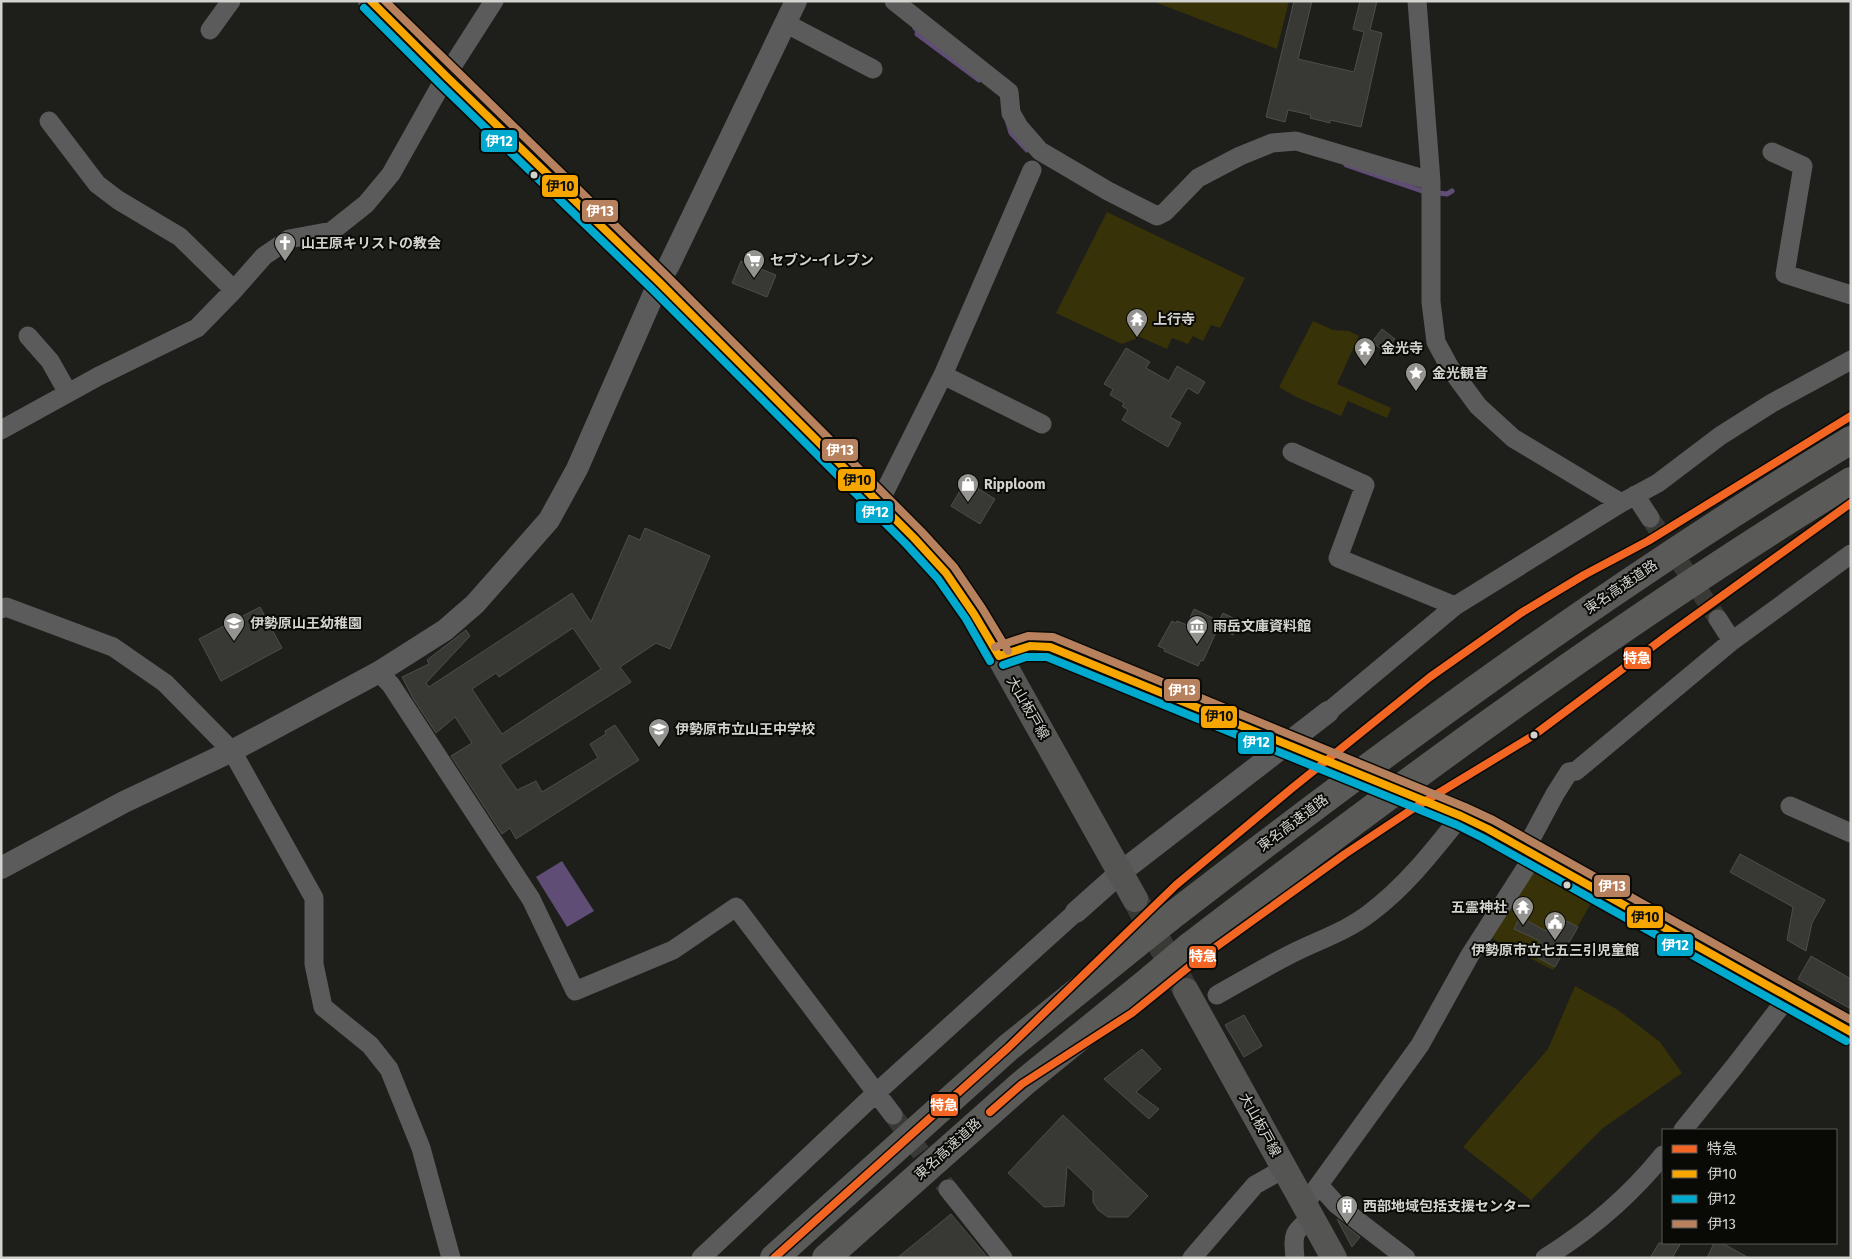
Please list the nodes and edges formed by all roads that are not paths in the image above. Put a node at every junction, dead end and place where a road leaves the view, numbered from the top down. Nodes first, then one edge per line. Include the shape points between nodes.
1 (231, 1) edge
2 (371, 1) edge
3 (494, 1) edge
4 (796, 1) edge
5 (894, 1) edge
6 (1417, 1) edge
7 (786, 23) junction
8 (210, 30) dead end
9 (873, 69) dead end
10 (446, 76) junction
11 (48, 121) dead end
12 (1772, 152) dead end
13 (1037, 158) junction
14 (1432, 189) junction
15 (659, 282) junction
16 (234, 290) junction
17 (1851, 295) edge
18 (28, 336) dead end
19 (1851, 360) edge
20 (943, 375) junction
21 (68, 394) junction
22 (1042, 424) dead end
23 (1, 430) edge
24 (1851, 440) edge
25 (1292, 452) dead end
26 (1851, 481) edge
27 (1628, 499) junction
28 (880, 502) junction
29 (1650, 518) tunnel mouth
30 (1851, 554) edge
31 (1455, 606) junction
32 (1, 609) edge
33 (1718, 620) tunnel mouth
34 (1732, 641) junction
35 (999, 656) junction
36 (379, 672) junction
37 (1328, 712) joint
38 (1285, 745) junction
39 (232, 751) junction
40 (1310, 755) tunnel mouth
41 (1790, 806) dead end
42 (1453, 813) joint
43 (1851, 833) edge
44 (1529, 852) junction
45 (1, 868) edge
46 (1121, 872) junction
47 (1135, 899) tunnel mouth
48 (1076, 912) joint
49 (1186, 992) tunnel mouth
50 (1217, 995) dead end
51 (1788, 997) junction
52 (1850, 1031) edge
53 (876, 1093) junction
54 (893, 1115) tunnel mouth
55 (1684, 1129) edge
56 (1662, 1156) edge
57 (1284, 1168) junction
58 (948, 1188) tunnel mouth
59 (1312, 1202) junction
60 (450, 1258) edge
61 (701, 1258) edge
62 (774, 1258) edge
63 (826, 1258) edge
64 (1003, 1258) edge
65 (1192, 1258) edge
66 (1295, 1258) edge
67 (1334, 1258) edge
68 (1406, 1258) edge
69 (1545, 1258) edge

1 - 8 street
2 - 10 main road, 大山板戸線
3 - 10 street
4 - 7 street
5 - 13 street via 1009,92 1011,113
6 - 14 street
7 - 9 street
7 - 15 street
10 - 15 main road, 大山板戸線
10 - 16 street via 390,174 366,204 332,231 289,239 264,256
11 - 16 street via 97,184 180,237
12 - 17 street via 1803,166 1785,274
13 - 14 street via 1157,216 1166,212 1198,178 1272,143 1296,141
13 - 20 street
14 - 27 street via 1432,322 1436,342 1450,368 1478,406 1513,438
15 - 28 main road, 大山板戸線
15 - 36 street via 577,469 549,520 475,604 445,630
16 - 21 street via 197,328
18 - 21 street via 50,360
19 - 27 street via 1720,436 1658,482
20 - 22 street
20 - 28 street
21 - 23 street
24 - 62 highway, 東名高速道路, bridge via 1656,563 1516,659 1310,809 1009,1047
25 - 31 street via 1365,485 1338,558
26 - 63 highway, 東名高速道路, bridge via 1531,692 1327,841 1190,946 1022,1084
27 - 29 street
27 - 31 street
28 - 35 main road, 大山板戸線 via 946,573
30 - 34 street
31 - 37 street
32 - 39 street via 6,607 113,647 165,683
33 - 34 street
34 - 44 street via 1576,771 1569,772 1554,794
35 - 38 street via 1029,646 1050,647
35 - 46 main road, 大山板戸線
36 - 39 street
36 - 53 street via 391,685 530,899 575,991 673,950 736,907
37 - 38 street
38 - 40 street
38 - 46 street
39 - 45 street via 124,802
39 - 60 street via 314,898 314,964 323,1007 370,1046 389,1069 421,1148
41 - 43 street
42 - 44 street
42 - 50 street via 1418,870 1369,914
44 - 51 street
44 - 59 street via 1420,1046
46 - 47 main road, 大山板戸線
46 - 48 street
48 - 53 street
49 - 57 main road, 大山板戸線
51 - 52 street
51 - 55 street
53 - 54 street
53 - 61 street
56 - 69 street via 1593,1226
57 - 59 main road, 大山板戸線
57 - 65 street via 1255,1185
58 - 64 street
59 - 66 street via 1295,1232
59 - 67 main road, 大山板戸線
59 - 68 street via 1336,1204

